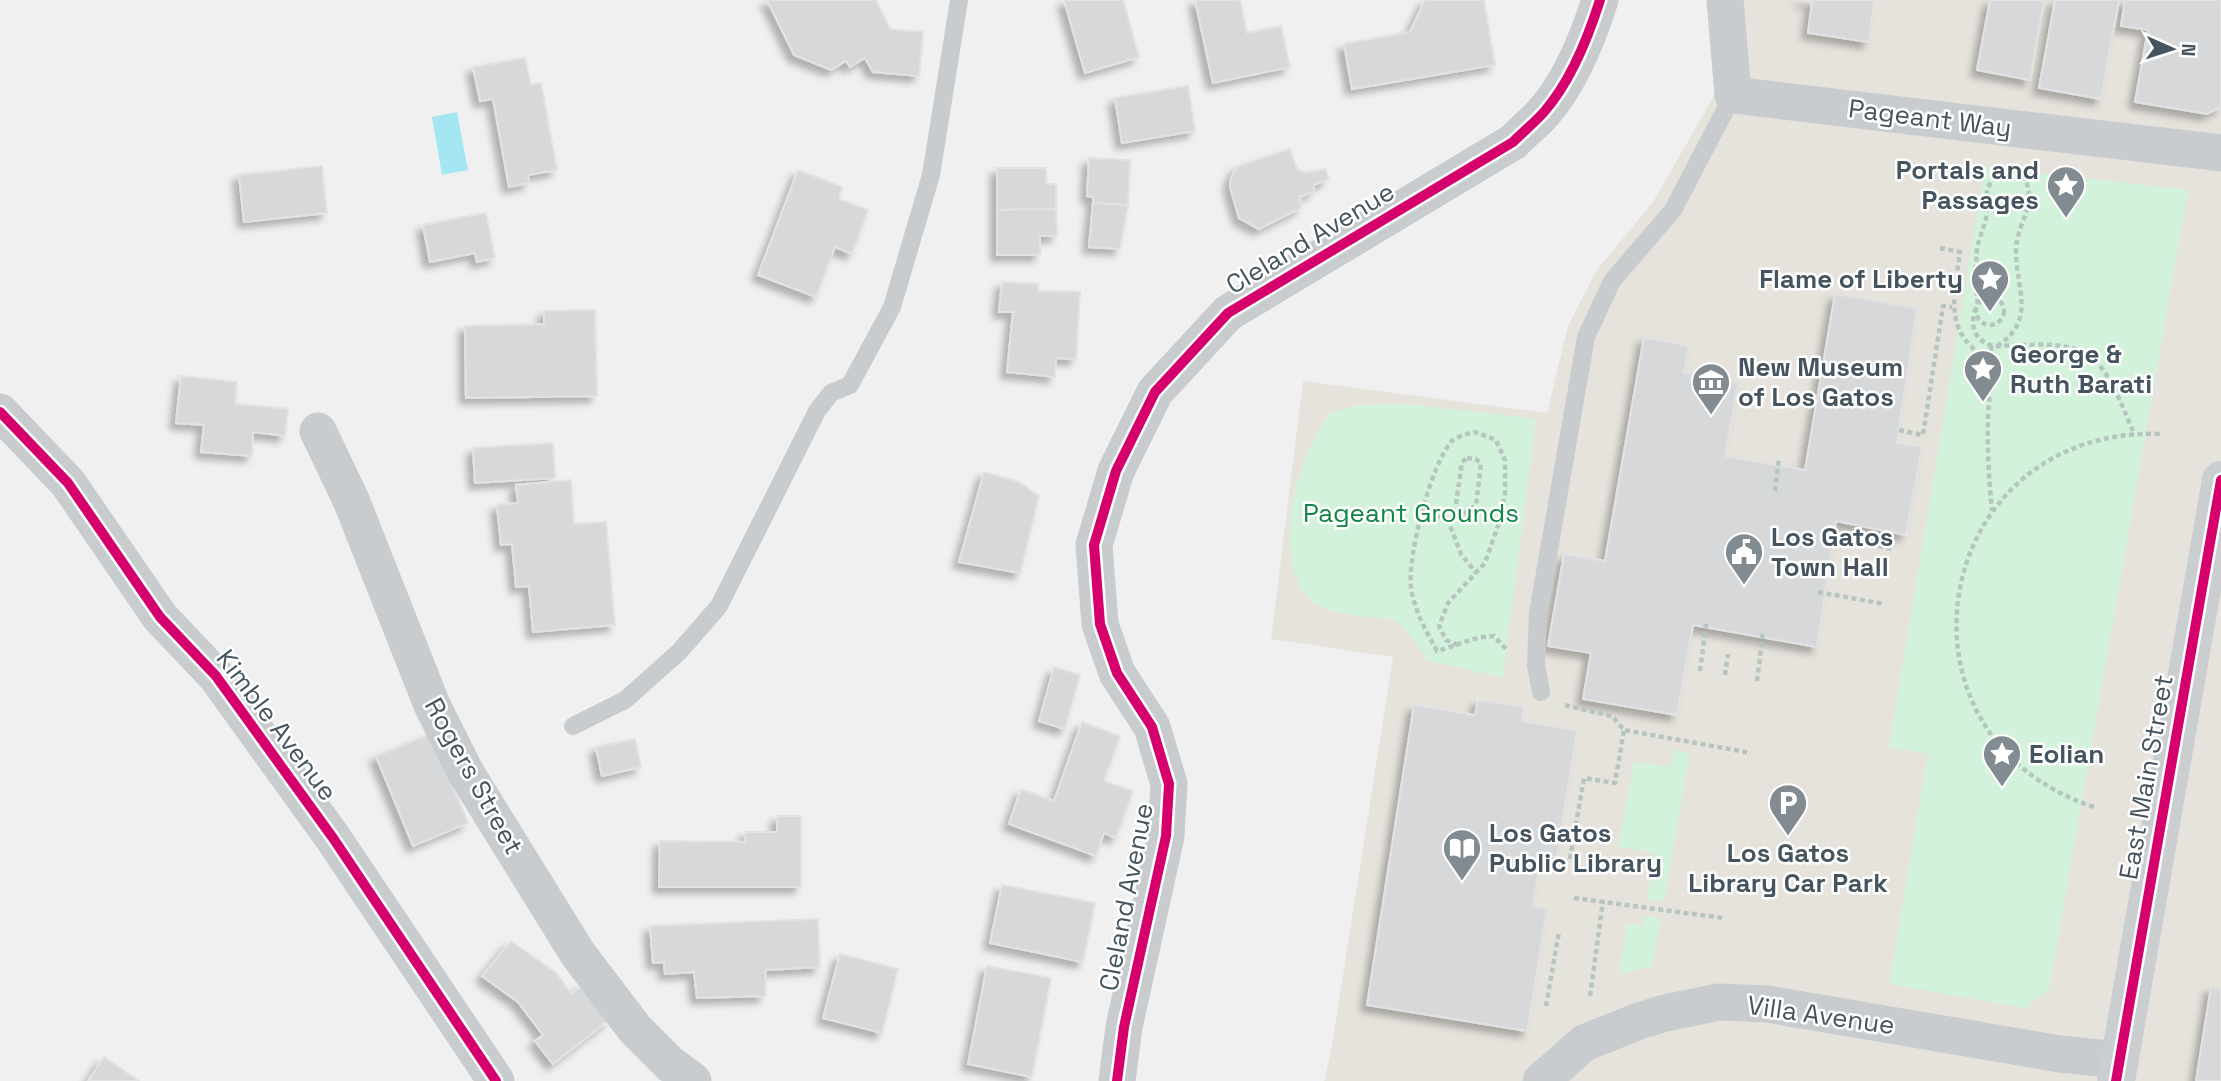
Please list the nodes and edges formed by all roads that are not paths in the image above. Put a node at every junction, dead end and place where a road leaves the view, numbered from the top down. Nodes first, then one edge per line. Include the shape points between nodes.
1 (959, 0) edge
2 (1600, 0) edge
3 (1726, 0) edge
4 (1733, 95) junction
5 (2221, 153) edge
6 (0, 412) edge
7 (318, 431) dead end
8 (2221, 481) edge
9 (1541, 692) road end
10 (573, 726) dead end
11 (2118, 1070) edge
12 (496, 1081) edge
13 (693, 1081) edge
14 (1117, 1081) edge
15 (1541, 1081) edge

1 - 10 lane via 931,175 892,307 850,385 831,393 817,411 719,606 679,652 625,700
2 - 14 street, Cleland Avenue via 1566,80 1513,142 1228,313 1155,392 1116,471 1094,545 1100,624 1116,673 1152,727 1169,784 1166,836 1124,1027
3 - 4 street
4 - 5 street, Pageant Way
4 - 9 lane via 1673,210 1612,281 1586,337 1538,613 1536,654
6 - 12 street, Kimble Avenue via 68,483 160,617 216,676 333,838
7 - 13 street, Rogers Street via 351,500 432,705 467,773 578,954 635,1029
8 - 11 main road, East Main Street
11 - 15 street, Villa Avenue via 2060,1054 1768,1004 1718,1002 1665,1013 1584,1043

